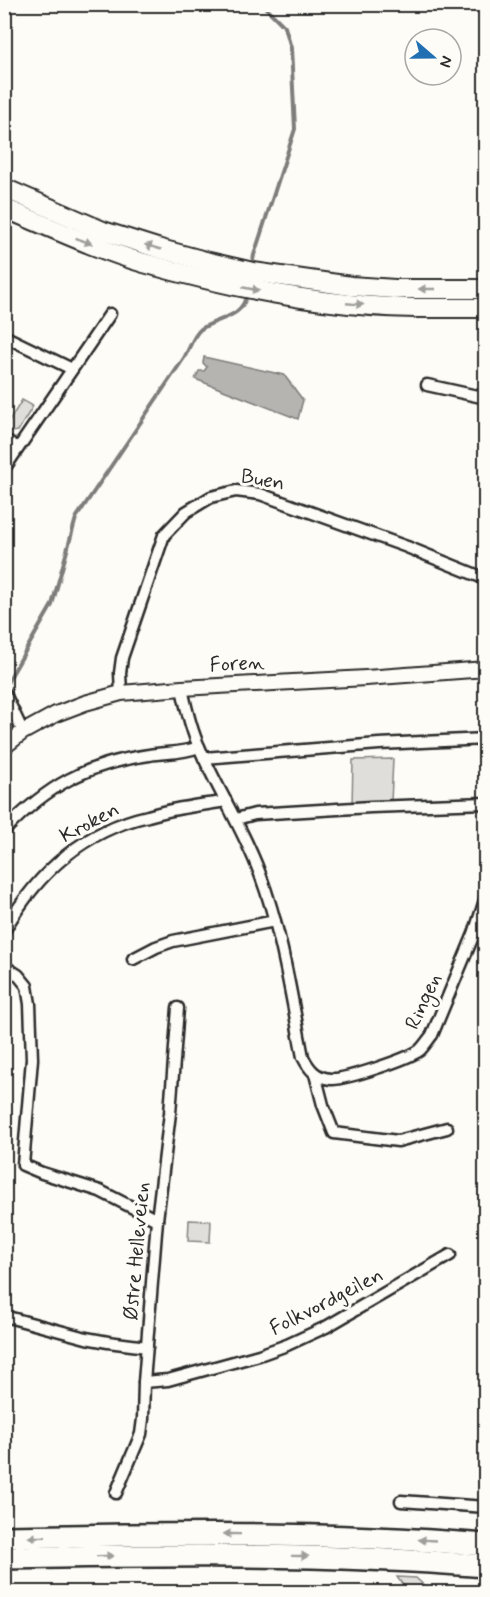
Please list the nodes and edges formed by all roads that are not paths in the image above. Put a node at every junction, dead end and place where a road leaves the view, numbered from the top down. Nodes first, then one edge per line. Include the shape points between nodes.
1 (4, 188) edge
2 (4, 208) edge
3 (207, 271) junction
4 (298, 289) junction
5 (486, 290) edge
6 (486, 308) edge
7 (110, 314) dead end
8 (4, 336) edge
9 (72, 369) junction
10 (427, 385) dead end
11 (486, 398) edge
12 (4, 439) edge
13 (18, 448) junction
14 (4, 469) edge
15 (486, 579) edge
16 (486, 669) edge
17 (182, 688) junction
18 (4, 692) edge
19 (121, 693) junction
20 (23, 732) junction
21 (486, 739) edge
22 (4, 747) edge
23 (199, 747) junction
24 (204, 758) junction
25 (226, 801) junction
26 (486, 802) edge
27 (236, 819) junction
28 (4, 831) edge
29 (486, 897) edge
30 (275, 921) junction
31 (4, 931) edge
32 (133, 959) dead end
33 (4, 966) edge
34 (178, 1008) dead end
35 (315, 1074) junction
36 (447, 1128) dead end
37 (157, 1220) junction
38 (450, 1255) dead end
39 (4, 1316) edge
40 (147, 1347) junction
41 (144, 1382) junction
42 (116, 1493) dead end
43 (402, 1501) dead end
44 (486, 1507) edge
45 (4, 1537) edge
46 (486, 1545) edge
47 (4, 1558) edge
48 (486, 1566) edge

3 -> 1 highway
2 -> 3 highway via 142,262
3 - 4 highway
5 -> 4 highway via 351,286
4 -> 6 highway via 351,304
7 - 9 street
8 - 9 street
9 - 13 street
10 - 11 street
12 - 13 street
13 - 14 street
15 - 19 street, Buen via 260,494 236,490 211,497 186,512 164,535 122,658
16 - 17 street, Foren
17 - 19 street, Foren
17 - 23 street
18 - 20 street
19 - 20 street, Foren via 56,714
20 - 22 street, Foren
21 - 24 street
23 - 24 street
23 - 28 street via 106,764 72,777 50,790
24 - 25 street
25 - 27 street
25 - 31 street, Kroken via 145,816 113,826 82,843 38,881
26 - 27 street via 255,814
27 - 30 street via 260,873
29 - 35 street, Ringen via 432,1035 421,1049 408,1057 342,1078
30 - 32 street via 173,941
30 - 35 street via 303,1057
33 - 37 street via 27,986 30,1004 32,1059 23,1165 100,1191
34 - 37 street, Østre Helleveien
35 - 36 street via 334,1134 398,1141
37 - 40 street, Østre Helleveien
38 - 41 street, Folkvordgeilen via 326,1327 287,1345 168,1380
39 - 40 street via 86,1338
40 - 41 street, Østre Helleveien
41 - 42 street, Østre Helleveien via 141,1434
43 - 44 street
46 -> 45 highway via 274,1535
47 -> 48 highway via 208,1555

